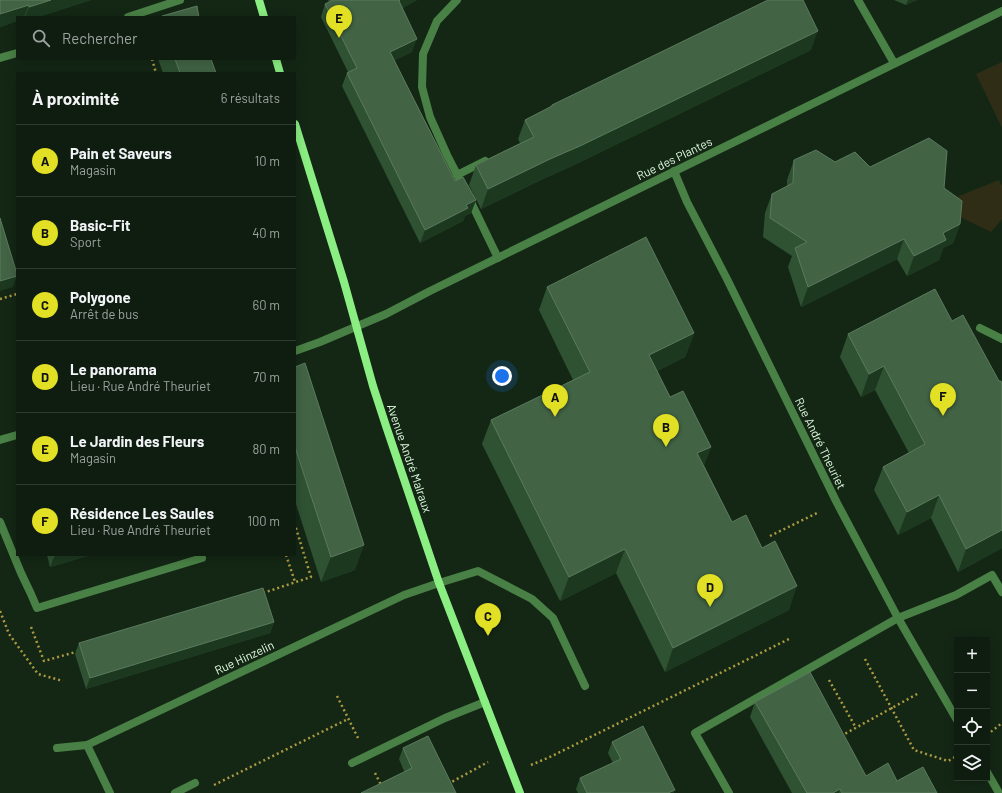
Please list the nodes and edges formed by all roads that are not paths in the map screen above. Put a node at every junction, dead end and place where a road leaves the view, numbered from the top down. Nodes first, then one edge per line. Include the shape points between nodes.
1 (180, 0) edge
2 (259, 0) edge
3 (457, 0) edge
4 (858, 0) edge
5 (1002, 11) edge
6 (131, 16) edge
7 (264, 16) edge
8 (16, 53) edge
9 (0, 58) edge
10 (276, 60) edge
11 (894, 63) junction
12 (280, 72) edge
13 (296, 127) edge
14 (490, 158) edge
15 (674, 171) junction
16 (457, 175) junction
17 (498, 258) junction
18 (356, 327) junction
19 (980, 328) dead end
20 (1002, 338) edge
21 (296, 351) edge
22 (16, 435) edge
23 (0, 440) edge
24 (0, 522) edge
25 (202, 558) dead end
26 (439, 583) junction
27 (1002, 592) edge
28 (898, 618) junction
29 (585, 686) dead end
30 (485, 702) junction
31 (954, 715) edge
32 (87, 745) junction
33 (57, 748) dead end
34 (352, 763) dead end
35 (990, 778) edge
36 (195, 783) dead end
37 (110, 793) edge
38 (175, 793) edge
39 (520, 793) edge
40 (729, 793) edge
41 (998, 793) edge

1 - 6 street
2 - 7 main road
3 - 16 street via 437,21 423,54 422,87 430,116
4 - 11 street
5 - 11 street, Rue des Plantes
8 - 9 street
10 - 12 main road
11 - 15 street, Rue des Plantes
13 - 18 main road, Avenue André Malraux
14 - 16 street
15 - 17 street, Rue des Plantes
15 - 28 street, Rue André Theuriet via 837,503
16 - 17 street
17 - 18 street, Rue des Plantes
18 - 21 street, Rue des Plantes
18 - 26 main road, Avenue André Malraux via 373,386
19 - 20 street
22 - 23 street
24 - 25 street via 37,608
26 - 29 street, Rue Hinzelin via 478,571 532,599 553,618
26 - 30 main road, Avenue André Malraux
26 - 32 street, Rue Hinzelin via 404,595
27 - 28 street via 992,575 956,595
28 - 31 street, Rue André Theuriet
28 - 40 street via 695,733
30 - 34 street via 445,718
30 - 39 main road, Avenue André Malraux
32 - 33 street, Rue Hinzelin
32 - 37 street
35 - 41 street
36 - 38 street

